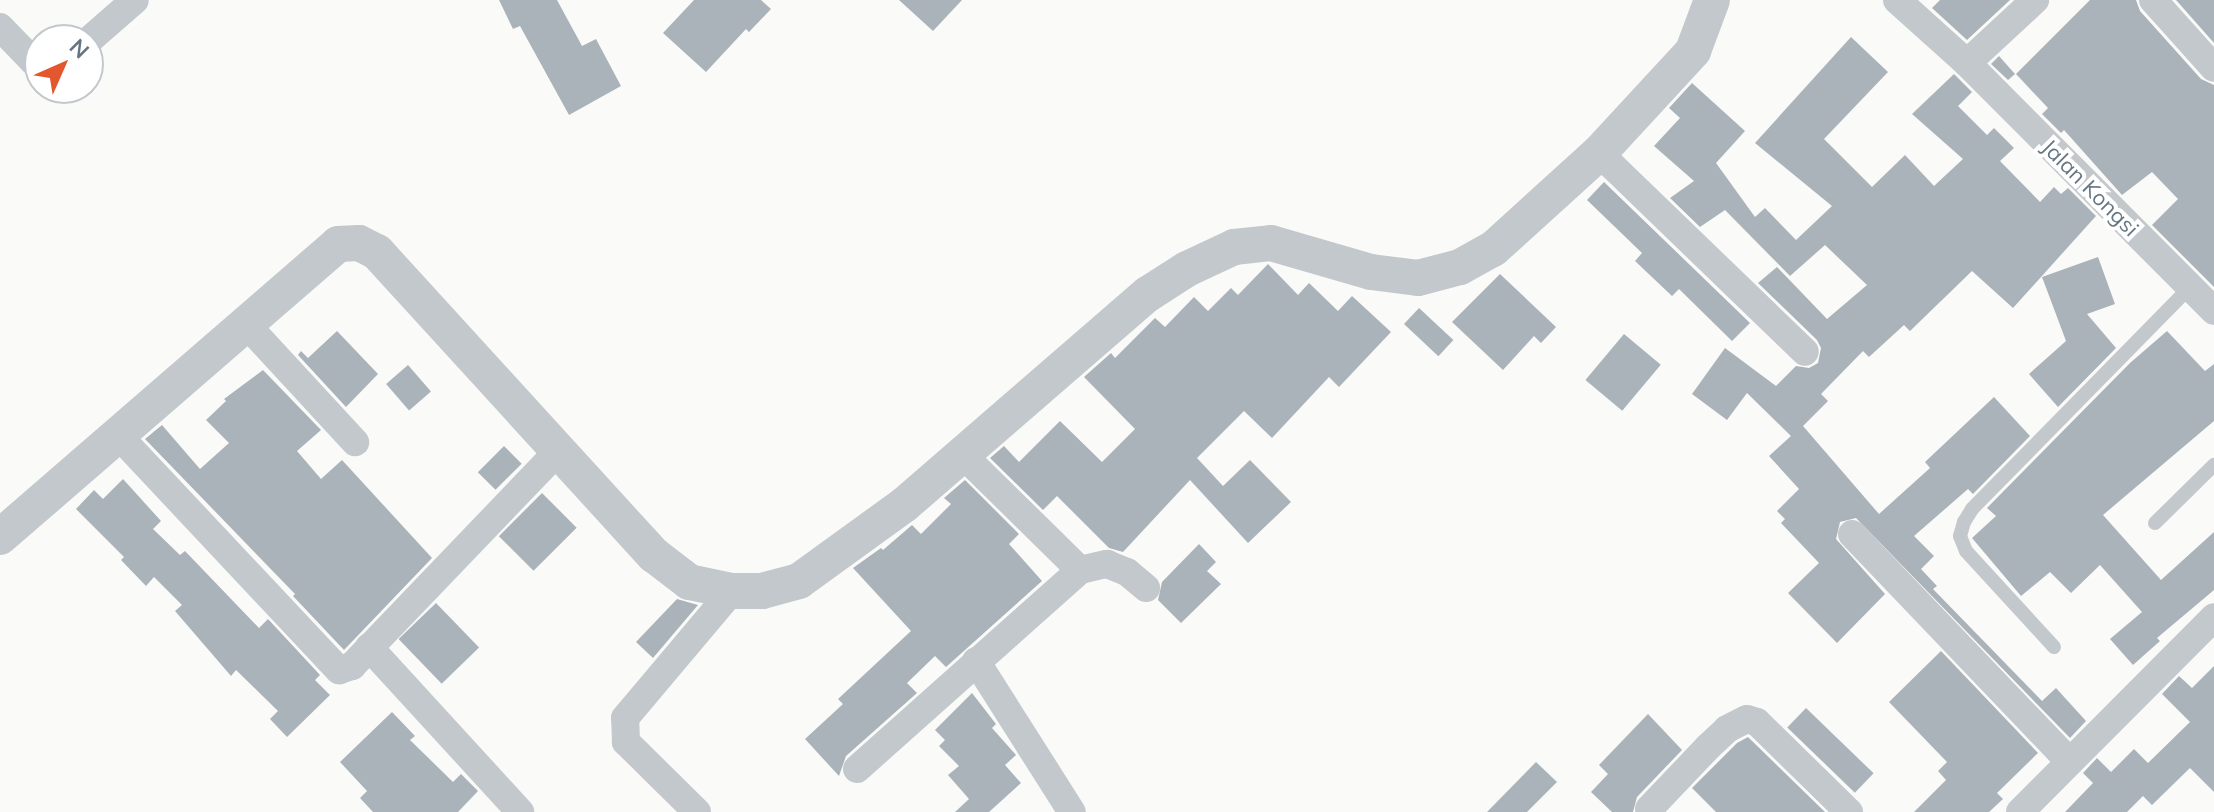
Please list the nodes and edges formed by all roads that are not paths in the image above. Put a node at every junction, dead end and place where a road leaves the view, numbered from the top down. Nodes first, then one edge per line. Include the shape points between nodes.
1 (135, 0) edge
2 (1712, 0) edge
3 (1897, 0) edge
4 (2035, 0) edge
5 (2153, 0) edge
6 (0, 27) edge
7 (104, 27) edge
8 (24, 52) edge
9 (1967, 63) junction
10 (2214, 68) edge
11 (1599, 153) junction
12 (2189, 288) junction
13 (2213, 308) edge
14 (246, 324) junction
15 (1805, 352) dead end
16 (118, 435) junction
17 (355, 442) dead end
18 (559, 450) junction
19 (963, 455) junction
20 (2214, 465) edge
21 (2155, 523) dead end
22 (1852, 534) dead end
23 (0, 537) edge
24 (1080, 570) junction
25 (1146, 588) dead end
26 (732, 591) junction
27 (2214, 617) edge
28 (369, 647) junction
29 (2054, 647) dead end
30 (976, 661) junction
31 (2069, 761) junction
32 (857, 769) dead end
33 (1649, 809) dead end
34 (520, 812) edge
35 (697, 812) edge
36 (1072, 812) edge
37 (1849, 812) edge
38 (2020, 812) edge

1 - 7 street
2 - 11 street via 1693,51
3 - 9 street, Jalan Kongsi
4 - 9 street
5 - 10 street
6 - 8 street
9 - 12 street, Jalan Kongsi
11 - 15 street
11 - 19 street via 1493,249 1460,267 1418,278 1383,274 1271,243 1234,247 1148,294
12 - 13 street, Jalan Kongsi
12 - 29 lane via 1964,522 1960,536 1966,551
14 - 16 street
14 - 17 street
14 - 18 street via 338,244 359,243 377,252
16 - 23 street
16 - 28 street via 339,670 352,666
18 - 26 street via 654,555 689,582
18 - 28 street
19 - 24 street
19 - 26 street via 799,581 762,591
20 - 21 lane
22 - 31 street
24 - 25 street via 1107,564
24 - 30 street
26 - 35 street via 625,718 626,742
27 - 31 street
28 - 34 street
30 - 32 street
30 - 36 street
31 - 38 street
33 - 37 street via 1727,729 1747,719 1757,722

